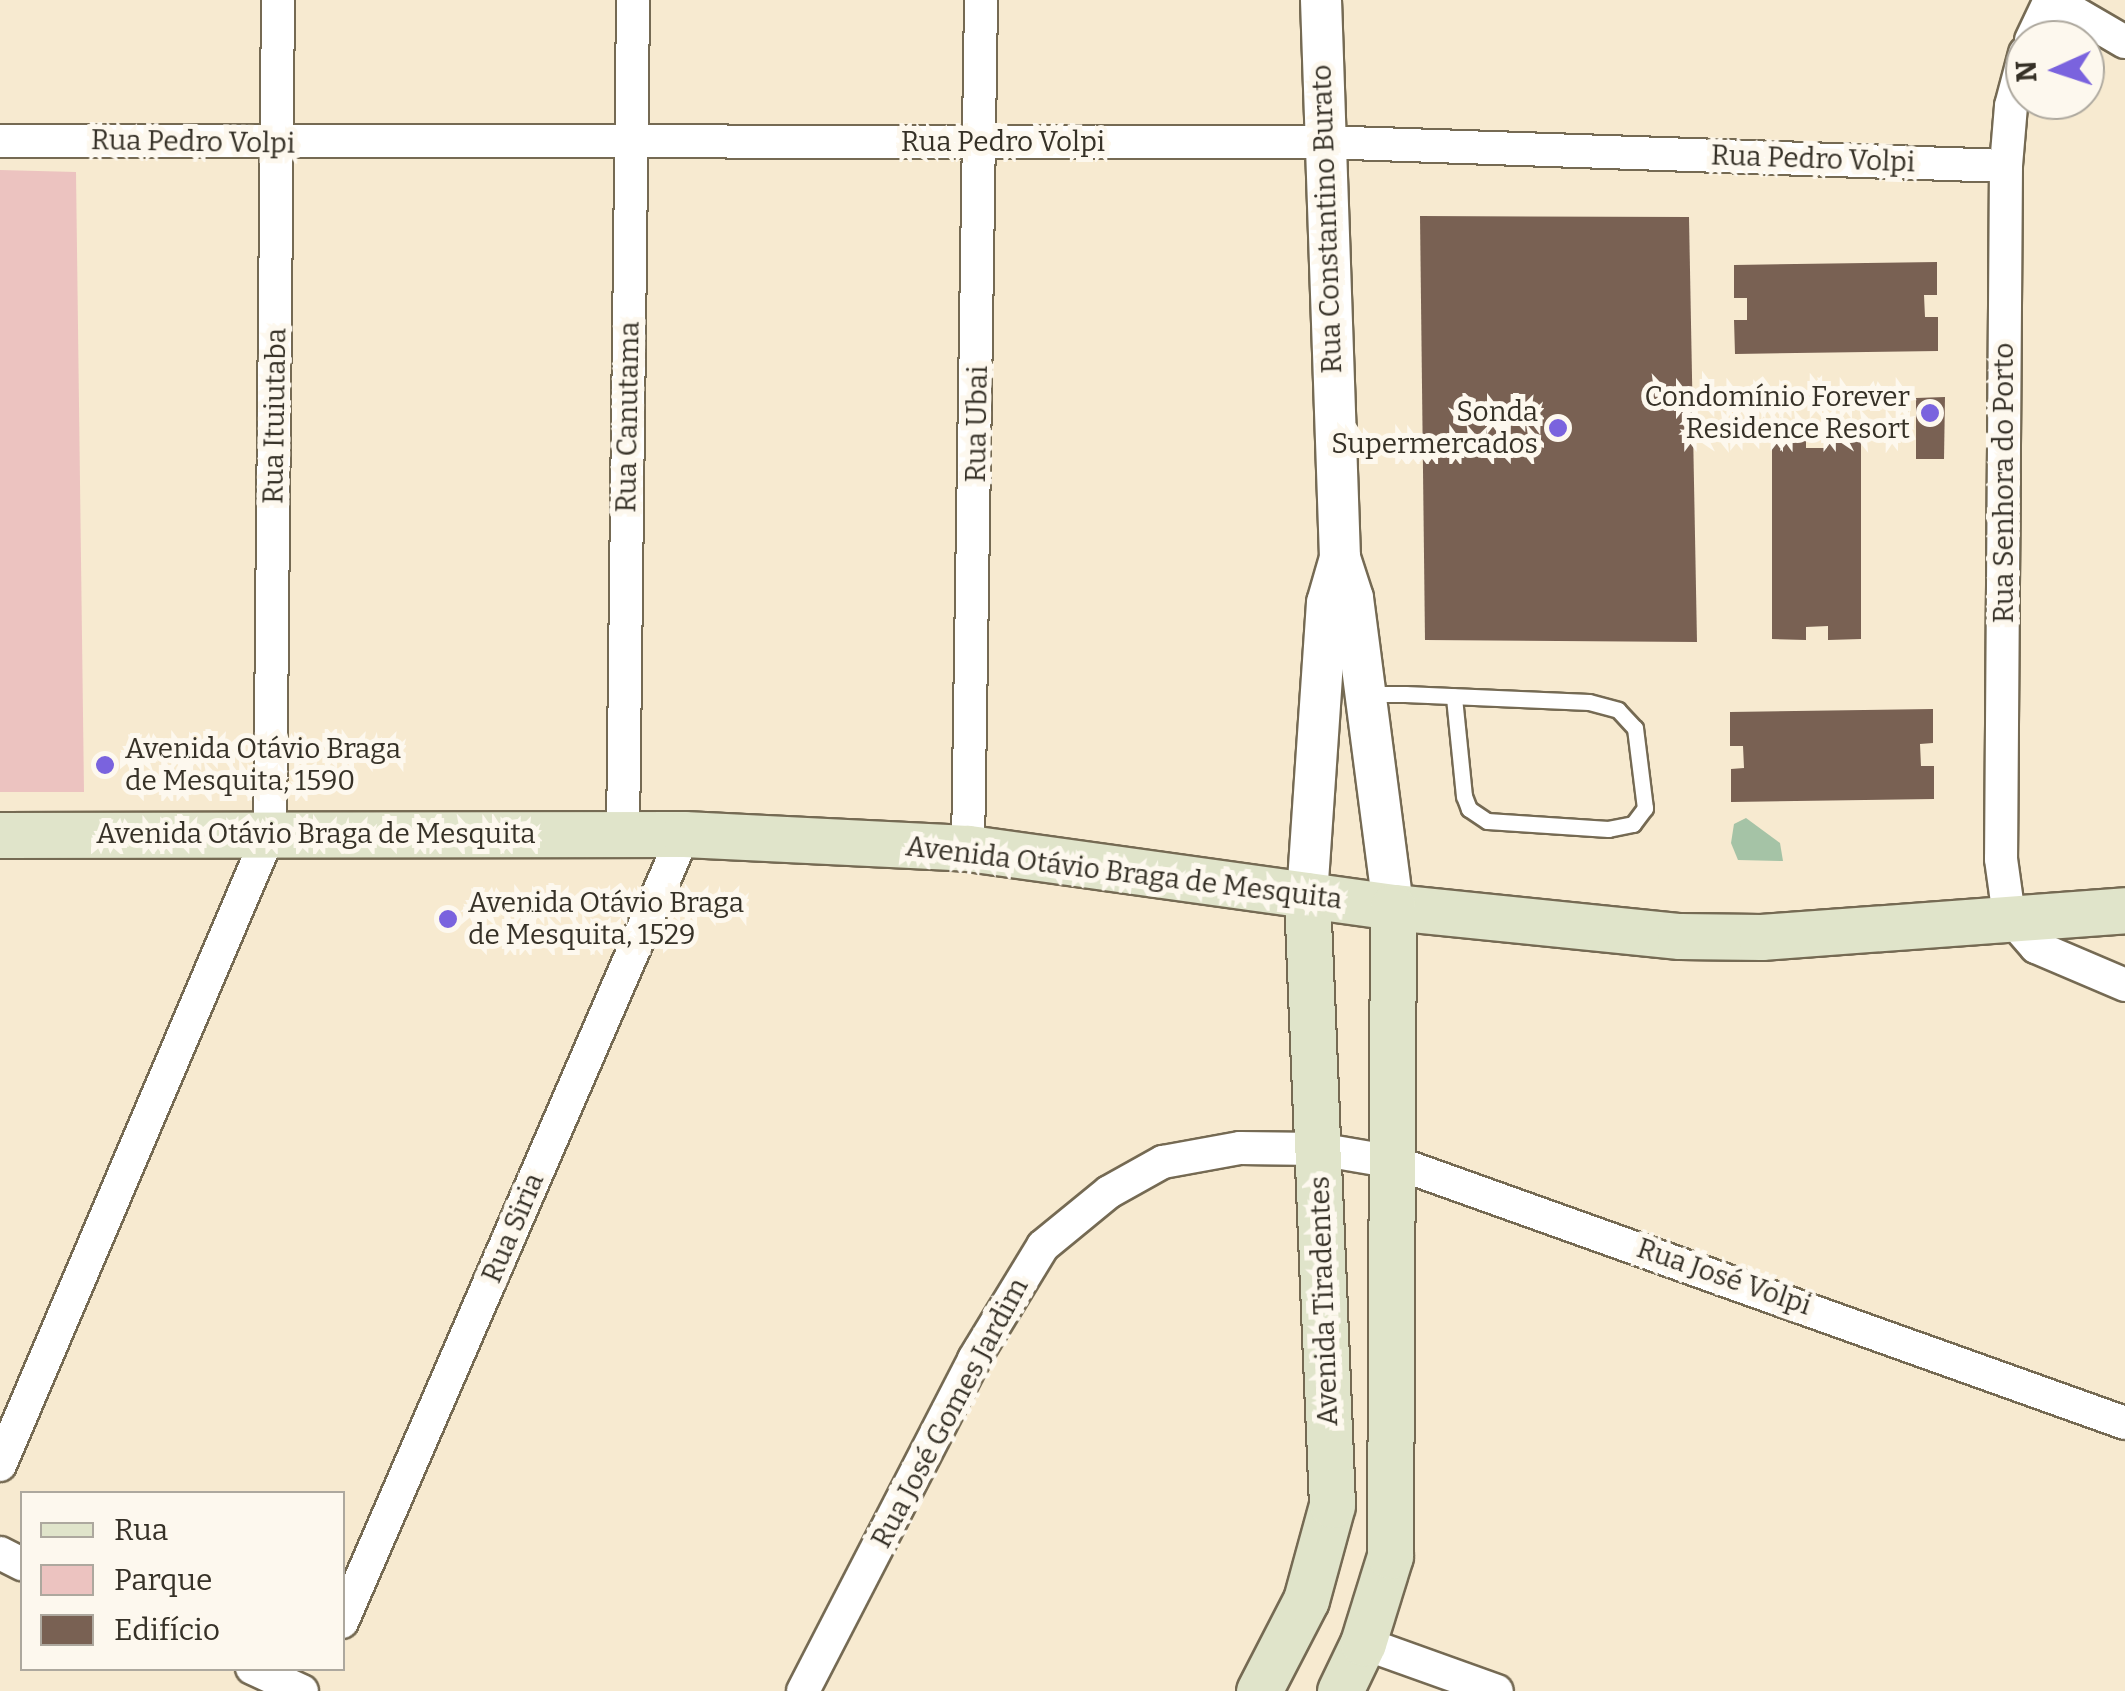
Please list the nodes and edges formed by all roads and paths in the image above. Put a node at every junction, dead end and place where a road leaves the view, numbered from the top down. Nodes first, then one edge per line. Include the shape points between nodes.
1 (278, 0) edge
2 (633, 0) edge
3 (981, 0) edge
4 (1320, 0) edge
5 (2051, 0) edge
6 (2125, 42) edge
7 (2010, 120) edge
8 (0, 141) edge
9 (983, 141) junction
10 (632, 142) junction
11 (1321, 142) junction
12 (279, 143) junction
13 (2006, 166) junction
14 (1340, 558) junction
15 (1365, 694) junction
16 (1454, 696) junction
17 (270, 832) junction
18 (622, 834) junction
19 (684, 834) junction
20 (0, 835) edge
21 (968, 848) junction
22 (1306, 896) junction
23 (1393, 907) junction
24 (2125, 910) edge
25 (2010, 916) junction
26 (2125, 985) edge
27 (1318, 1149) junction
28 (1394, 1162) junction
29 (2125, 1423) edge
30 (0, 1465) edge
31 (345, 1615) edge
32 (1364, 1643) junction
33 (259, 1671) edge
34 (302, 1691) edge
35 (803, 1691) edge
36 (1259, 1691) edge
37 (1340, 1691) edge
38 (1498, 1691) edge

1 - 12 street, Rua Ituiutaba
2 - 10 street, Rua Canutama
3 - 9 street, Rua Ubai
4 - 11 street, Rua Constantino Burato
5 - 6 street
7 - 13 street, Rua Senhora do Porto
8 - 12 street, Rua Pedro Volpi
9 - 10 street, Rua Pedro Volpi
9 - 11 street, Rua Pedro Volpi
9 - 21 street, Rua Ubai
10 - 12 street, Rua Pedro Volpi
10 - 18 street, Rua Canutama
11 - 13 street, Rua Pedro Volpi
11 - 14 street, Rua Constantino Burato
12 - 17 street, Rua Ituiutaba
13 - 25 street, Rua Senhora do Porto via 2001,859
14 - 15 street, Rua Constantino Burato via 1353,598
14 - 22 street, Rua Constantino Burato via 1327,603
15 - 16 lane
15 - 23 street, Rua Constantino Burato
16 - 16 lane via 1589,702 1618,710 1635,728 1645,808 1634,824 1608,829 1488,820 1464,796
17 - 18 main road, Avenida Otávio Braga de Mesquita
17 - 20 main road, Avenida Otávio Braga de Mesquita
17 - 30 street
18 - 19 main road, Avenida Otávio Braga de Mesquita
19 - 21 main road, Avenida Otávio Braga de Mesquita
19 - 31 street, Rua Siria
21 - 22 main road, Avenida Otávio Braga de Mesquita
22 - 23 main road, Avenida Otávio Braga de Mesquita
22 - 27 main road, Avenida Tiradentes
23 - 25 main road, Avenida Otávio Braga de Mesquita via 1680,936 1760,937
23 - 28 main road
24 - 25 main road, Avenida Otávio Braga de Mesquita
25 - 26 street via 2036,947
27 - 28 street, Rua José Volpi
27 - 35 street, Rua José Gomes Jardim via 1240,1148 1163,1162 1109,1192 1044,1246 974,1358
27 - 36 main road, Avenida Tiradentes via 1332,1505 1306,1600
28 - 29 street, Rua José Volpi
28 - 32 main road via 1390,1556
32 - 37 main road
32 - 38 street
33 - 34 street

